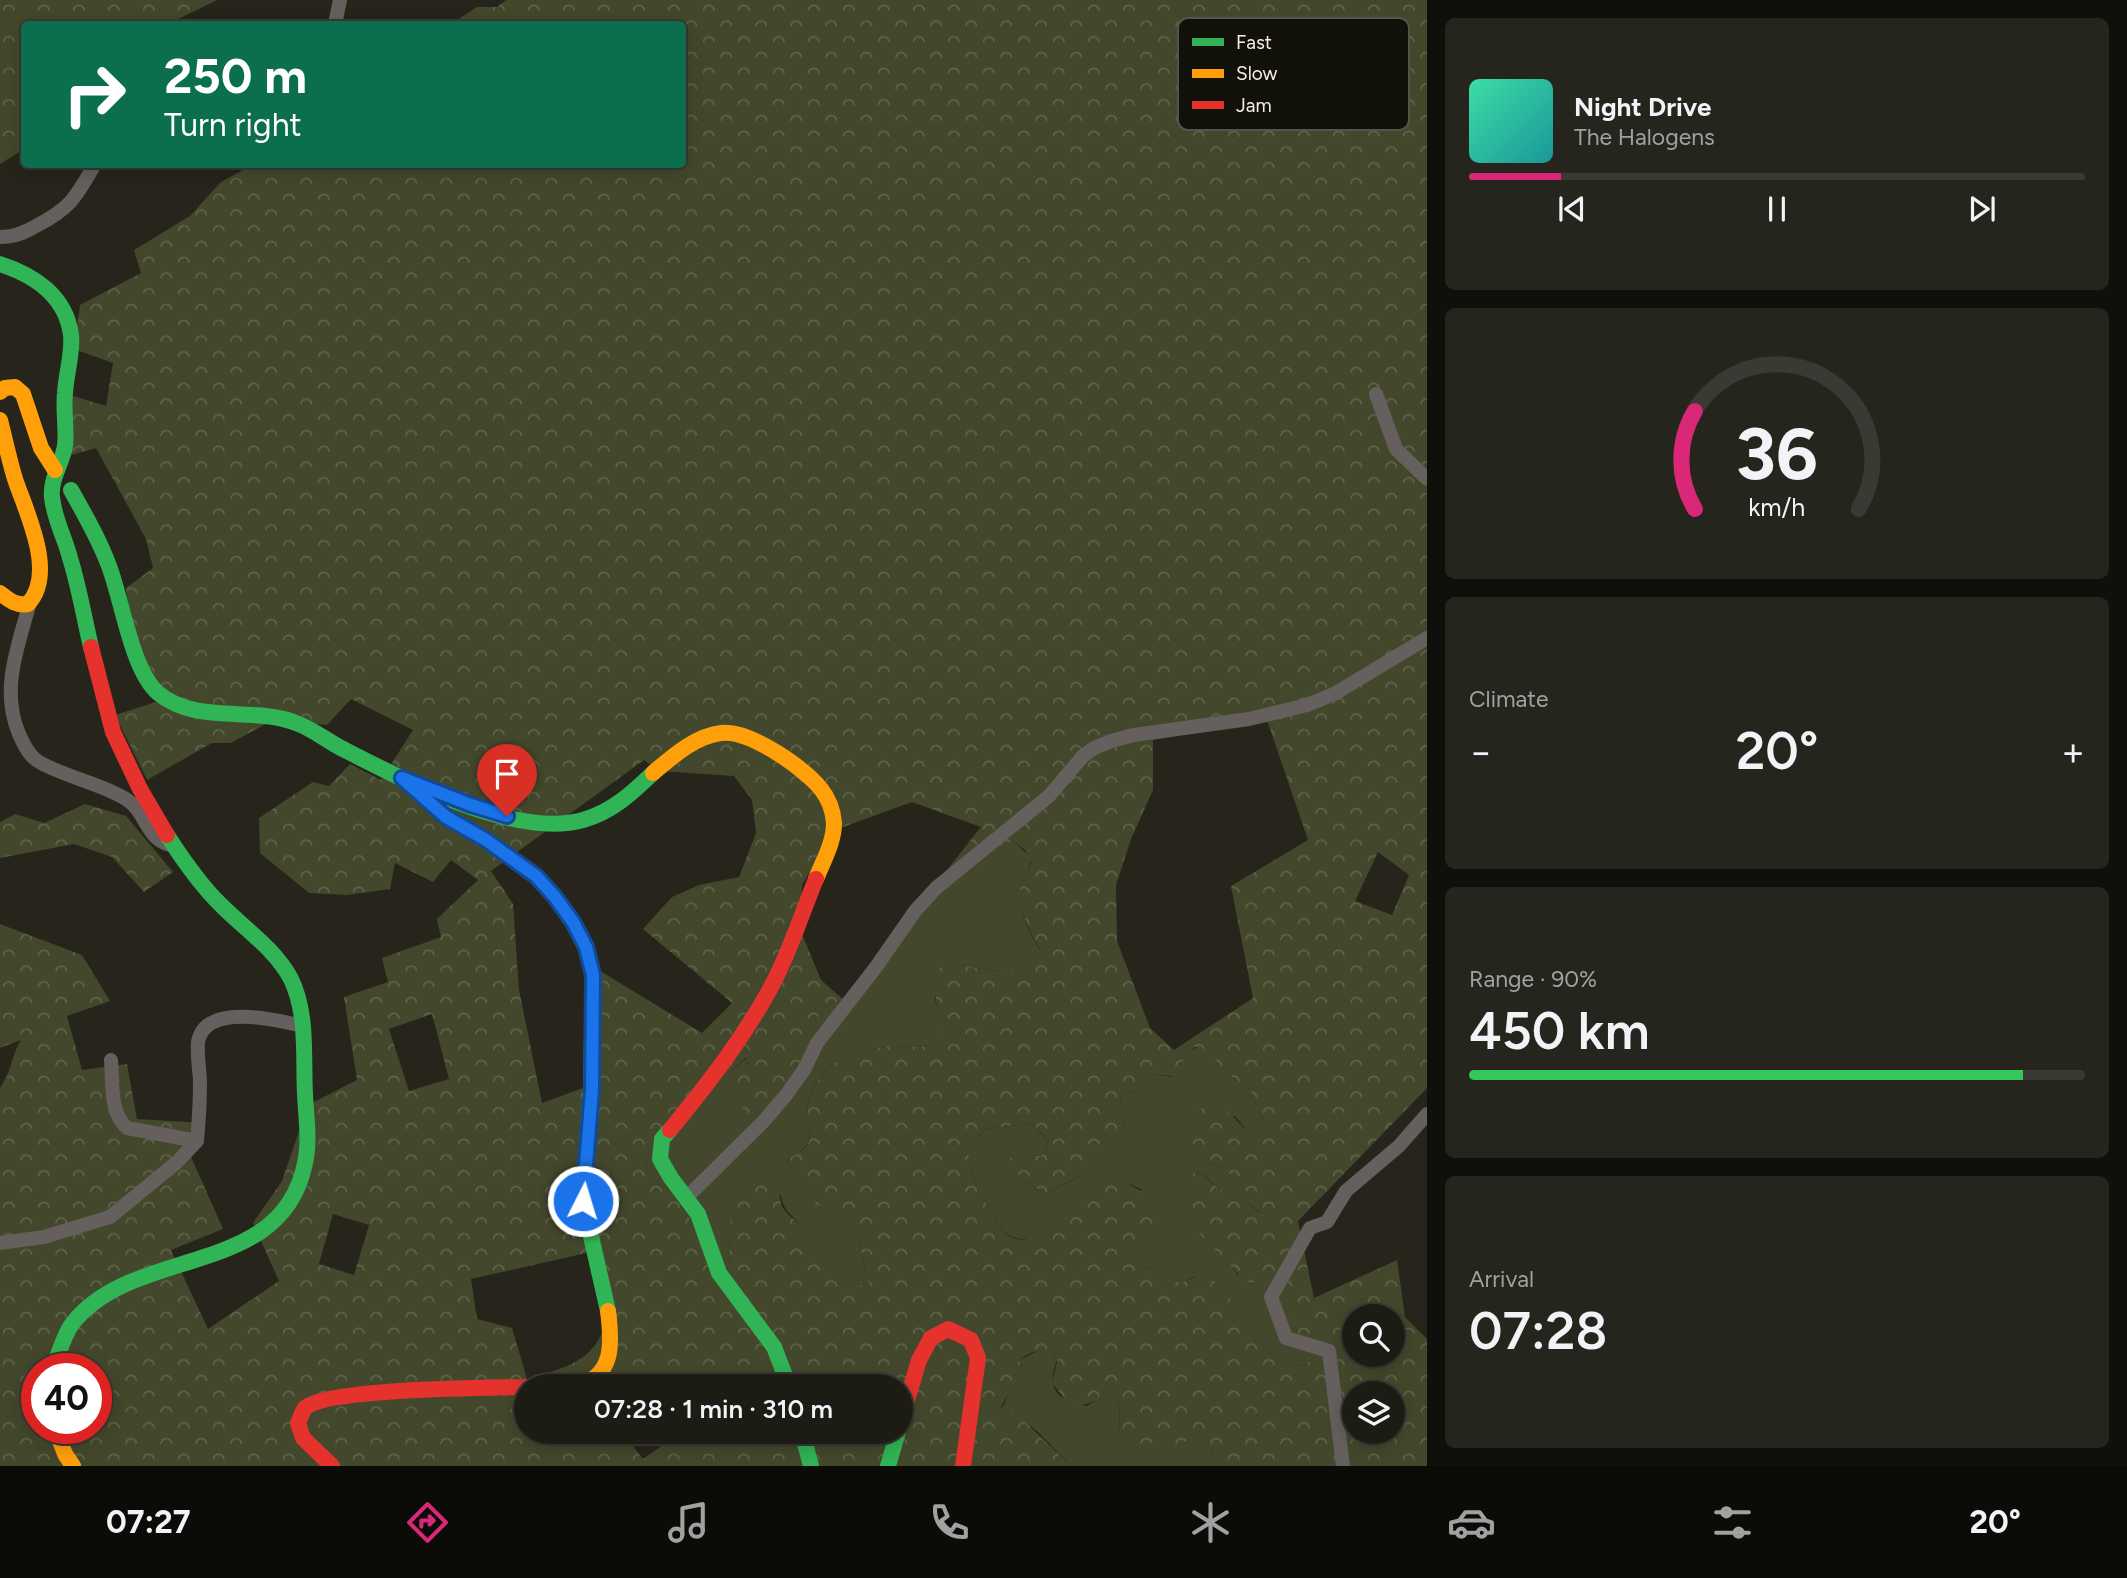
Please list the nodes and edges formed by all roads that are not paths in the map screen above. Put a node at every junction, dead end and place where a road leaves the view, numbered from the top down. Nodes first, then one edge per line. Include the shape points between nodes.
1 (340, 0) edge
2 (336, 21) edge
3 (93, 168) edge
4 (0, 237) edge
5 (0, 264) edge
6 (0, 392) edge
7 (1376, 394) dead end
8 (0, 420) edge
9 (57, 465) junction
10 (1427, 479) edge
11 (71, 490) junction
12 (69, 555) junction
13 (0, 593) edge
14 (30, 602) junction
15 (1427, 638) edge
16 (402, 778) junction
17 (174, 846) junction
18 (302, 1026) junction
19 (111, 1060) dead end
20 (1427, 1114) edge
21 (197, 1141) junction
22 (687, 1196) junction
23 (0, 1243) edge
24 (59, 1353) edge
25 (598, 1374) edge
26 (784, 1374) edge
27 (913, 1380) edge
28 (514, 1387) edge
29 (61, 1444) edge
30 (805, 1444) edge
31 (894, 1444) edge
32 (73, 1466) edge
33 (332, 1466) edge
34 (811, 1466) edge
35 (888, 1466) edge
36 (963, 1466) edge
37 (1343, 1466) edge

1 - 2 street
3 - 4 street via 76,197 59,214 22,233
5 - 9 street via 45,284 67,314 71,337 64,451
6 - 9 street via 15,387 23,394 41,448
7 - 10 street via 1396,449
8 - 14 street via 38,556 38,587
9 - 11 street
9 - 12 street via 52,500
11 - 12 street
11 - 16 street via 100,542 142,674 161,698 189,711 298,723
12 - 17 street via 110,726
13 - 14 street via 16,606
14 - 17 street via 10,675 14,722 24,746 38,762 123,797 138,810 156,840
15 - 22 street via 1334,694 1307,705 1249,719 1134,735 1083,756 1049,796 936,888 915,911 817,1043 786,1095
16 - 22 street via 526,821 564,824 617,804 700,738 726,732 751,738 822,788 833,806 834,837 771,987 723,1062 662,1139 660,1159
16 - 25 street via 446,817 536,876 573,922 586,947 593,975 592,1090 583,1201 612,1344 604,1369
17 - 18 street via 222,908 283,966 293,982
18 - 21 street via 253,1016 228,1017 208,1027 198,1040 201,1107
18 - 24 street via 305,1167 284,1214 265,1233 243,1245 107,1292 83,1311
19 - 21 street via 119,1121 127,1128
20 - 37 street via 1399,1146 1346,1191 1327,1222 1310,1227 1271,1297 1286,1338 1329,1351
21 - 23 street via 110,1217 44,1237
22 - 26 street via 719,1273 764,1331
27 - 36 street via 932,1338 948,1329 971,1340 978,1358
28 - 33 street via 409,1390 320,1400 304,1409 298,1423 303,1438
29 - 32 street
30 - 34 street
31 - 35 street

